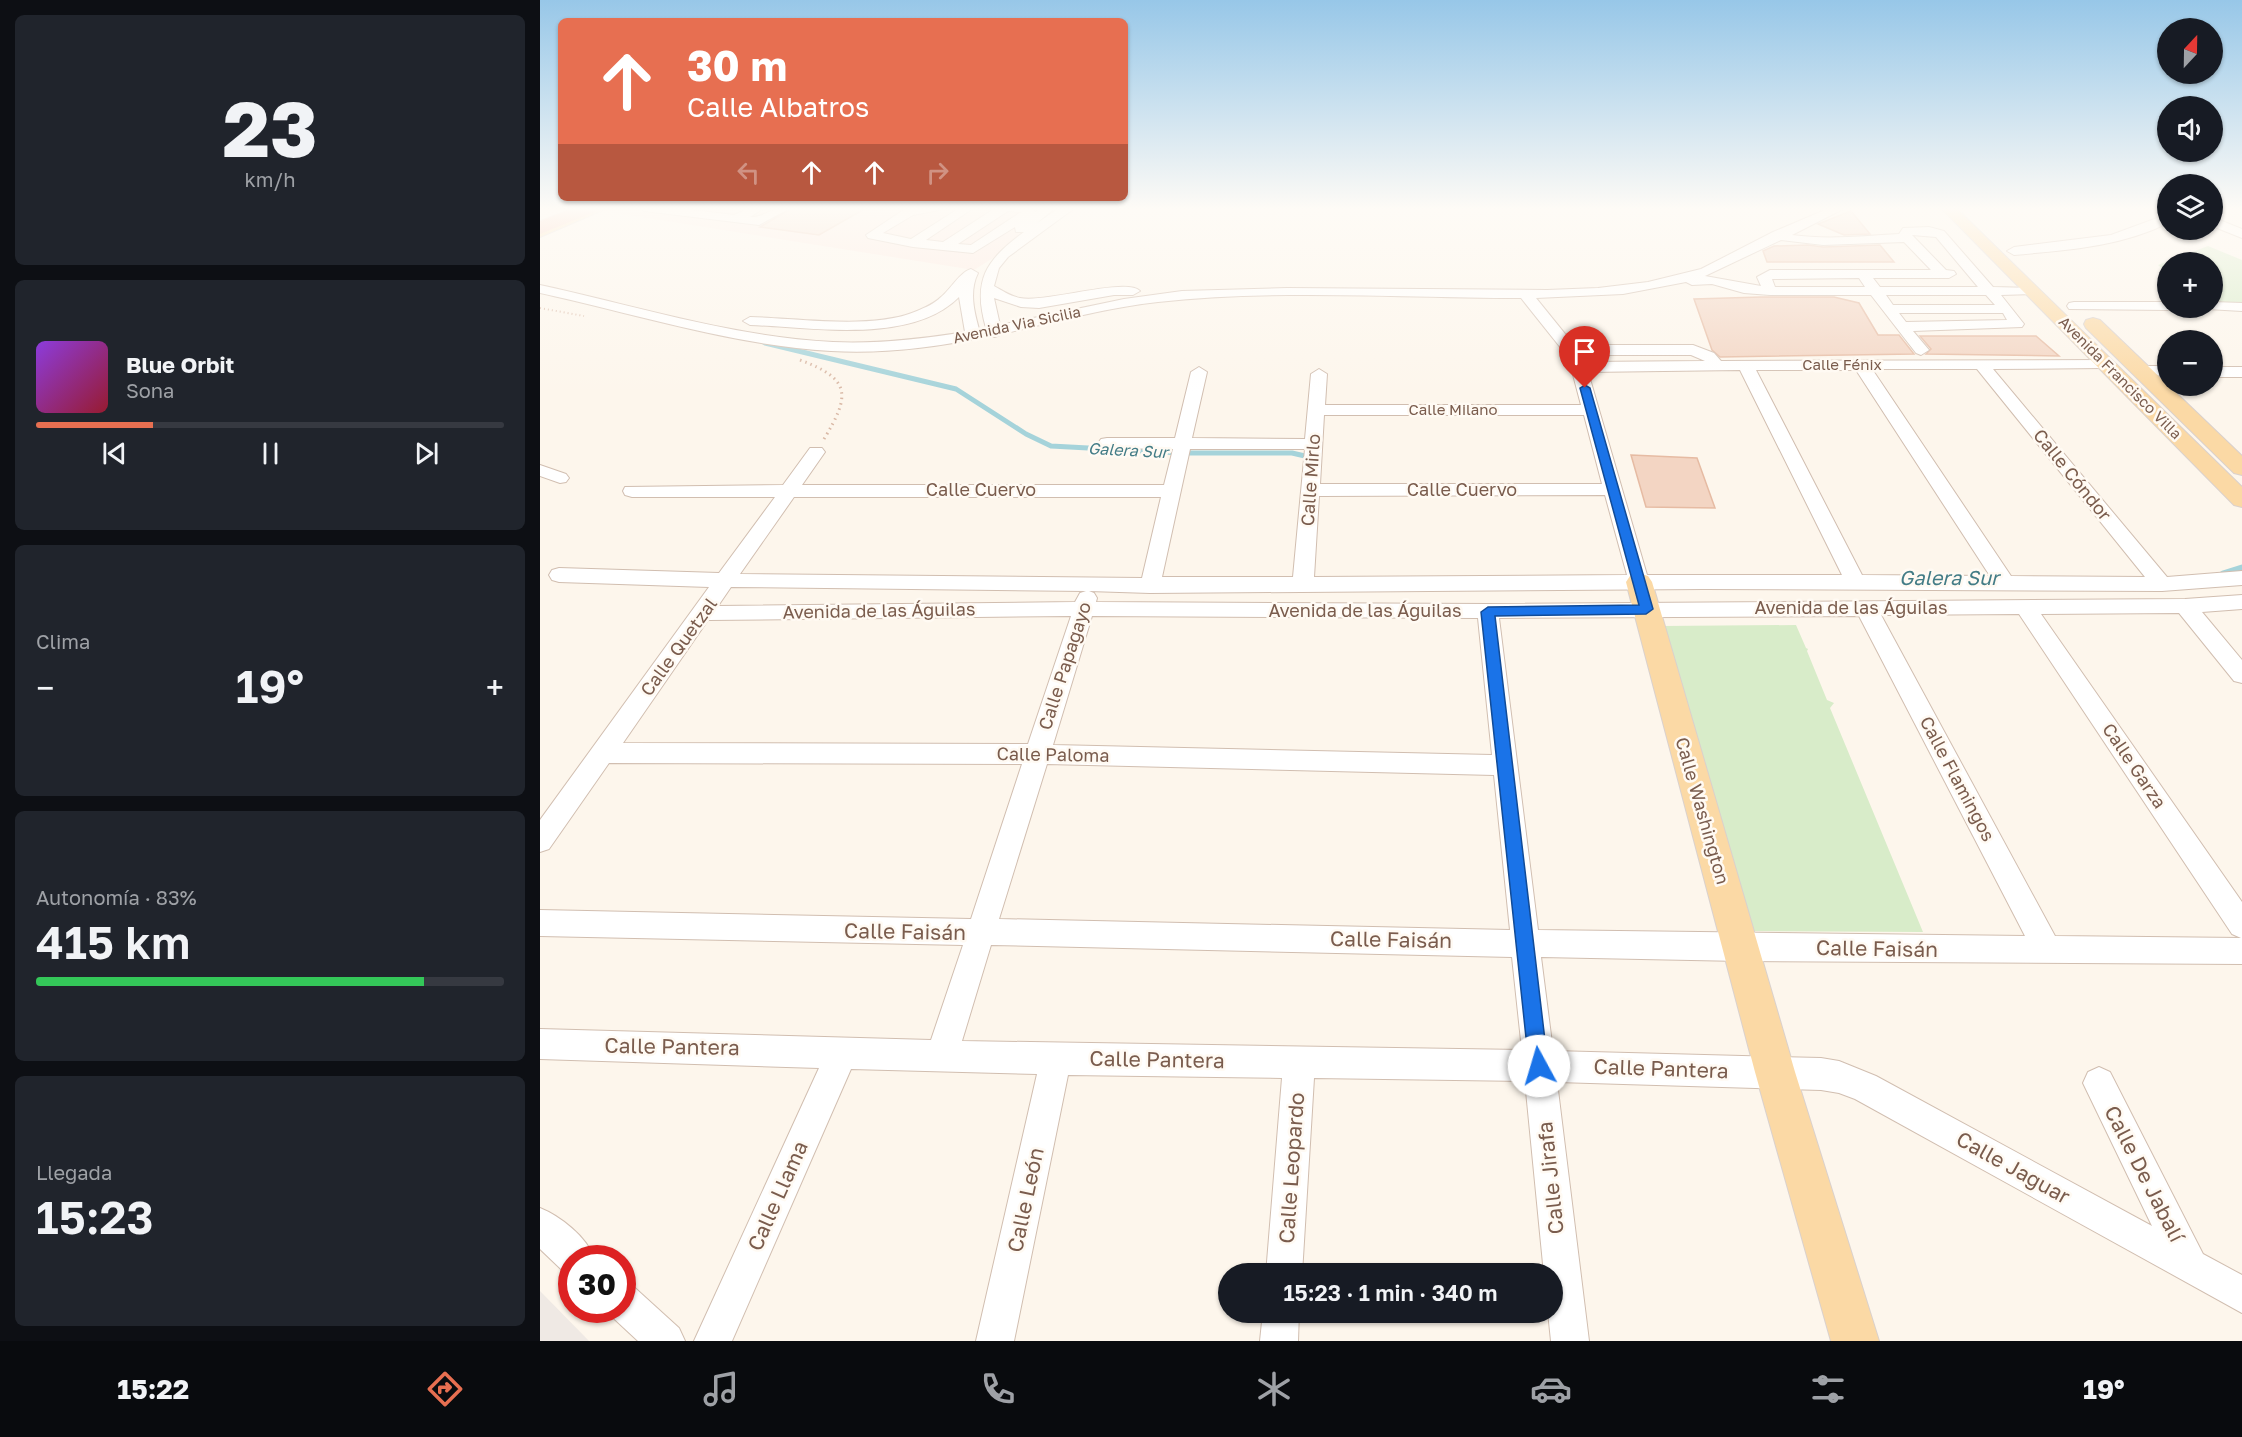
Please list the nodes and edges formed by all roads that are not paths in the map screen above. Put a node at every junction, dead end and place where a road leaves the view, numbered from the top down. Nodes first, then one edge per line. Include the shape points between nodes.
1 (974, 270) edge
2 (992, 270) edge
3 (1659, 270) edge
4 (1708, 270) edge
5 (1731, 270) edge
6 (1938, 270) edge
7 (1969, 270) edge
8 (2010, 270) edge
9 (2034, 270) edge
10 (1972, 273) junction
11 (1863, 274) junction
12 (1942, 274) junction
13 (1638, 275) junction
14 (968, 277) junction
15 (1651, 286) junction
16 (988, 288) junction
17 (540, 289) edge
18 (1747, 289) junction
19 (1133, 291) junction
20 (1770, 291) junction
21 (1989, 291) junction
22 (2032, 291) junction
23 (1875, 292) junction
24 (1525, 294) junction
25 (2074, 306) junction
26 (2157, 306) edge
27 (2223, 306) edge
28 (2242, 307) edge
29 (1888, 309) junction
30 (2007, 309) junction
31 (992, 327) junction
32 (1902, 327) junction
33 (972, 330) junction
34 (1569, 350) junction
35 (1921, 350) dead end
36 (2104, 363) junction
37 (1861, 365) junction
38 (1982, 365) junction
39 (1717, 366) junction
40 (1745, 366) junction
41 (1579, 367) junction
42 (2142, 371) junction
43 (2157, 371) edge
44 (1199, 372) dead end
45 (2223, 372) edge
46 (2242, 372) edge
47 (1319, 374) dead end
48 (1316, 410) junction
49 (1590, 410) junction
50 (1107, 443) dead end
51 (1182, 443) junction
52 (1314, 444) junction
53 (816, 452) road end
54 (2242, 468) edge
55 (540, 470) edge
56 (560, 478) dead end
57 (790, 489) junction
58 (1613, 489) junction
59 (632, 490) dead end
60 (1310, 490) junction
61 (1172, 491) junction
62 (2242, 500) edge
63 (559, 575) dead end
64 (2242, 578) edge
65 (726, 582) junction
66 (1856, 583) junction
67 (2005, 583) junction
68 (2162, 584) junction
69 (1150, 585) junction
70 (1303, 585) junction
71 (1642, 596) junction
72 (1087, 597) junction
73 (2242, 602) edge
74 (2185, 606) junction
75 (2025, 607) junction
76 (1866, 608) junction
77 (1488, 612) junction
78 (703, 613) junction
79 (2242, 675) edge
80 (602, 753) junction
81 (1037, 754) junction
82 (1505, 765) junction
83 (540, 841) edge
84 (540, 923) edge
85 (2242, 925) edge
86 (980, 933) junction
87 (1526, 942) junction
88 (1741, 948) junction
89 (2048, 951) junction
90 (2242, 951) edge
91 (540, 1044) edge
92 (842, 1052) junction
93 (942, 1055) junction
94 (1056, 1059) junction
95 (1299, 1062) junction
96 (1539, 1066) junction
97 (1775, 1072) junction
98 (2099, 1083) dead end
99 (540, 1225) edge
100 (562, 1245) edge
101 (1285, 1263) edge
102 (2190, 1265) junction
103 (2242, 1295) edge
104 (636, 1314) edge
105 (1280, 1323) edge
106 (666, 1341) edge
107 (713, 1341) edge
108 (995, 1341) edge
109 (1279, 1341) edge
110 (1570, 1341) edge
111 (1855, 1341) edge

1 - 14 street
2 - 16 street
3 - 13 street, Avenida Via Sicilia
4 - 15 street, Avenida Via Sicilia
5 - 18 street via 1729,277
6 - 12 street
7 - 10 street
8 - 22 main road, Avenida Francisco Villa
9 - 25 main road, Avenida Francisco Villa
10 - 12 street
10 - 21 street
11 - 12 street
11 - 20 street via 1768,274 1764,277
11 - 23 street
13 - 15 street
13 - 19 street, Avenida Via Sicilia via 1574,281 1221,284
14 - 33 street
14 - 33 street, Avenida Via Sicilia via 940,306 902,320 831,324 744,320 842,334
15 - 18 street via 1706,279
15 - 24 street, Avenida Via Sicilia
16 - 19 street via 1012,302 1033,304 1104,290
16 - 31 street
17 - 33 street, Avenida Via Sicilia via 782,342 826,347 874,348
18 - 20 street
19 - 31 street, Avenida Via Sicilia
20 - 23 street
21 - 22 street
21 - 23 street
21 - 30 street
22 - 25 main road
22 - 36 main road, Avenida Francisco Villa
23 - 29 street
24 - 31 street, Avenida Via Sicilia via 1164,297
24 - 34 street, Calle Washington
25 - 26 street
25 - 42 main road, Avenida Francisco Villa
27 - 28 street
29 - 30 street
29 - 32 street
30 - 32 street via 2018,323
31 - 33 street, Avenida Via Sicilia
32 - 35 street
34 - 39 street via 1693,350 1708,356
34 - 41 street, Calle Washington
36 - 38 street, Calle Fénix
36 - 42 main road
36 - 62 main road, Avenida Francisco Villa
37 - 38 street, Calle Fénix
37 - 40 street, Calle Fénix
37 - 67 street
38 - 68 street, Calle Cóndor
39 - 40 street, Calle Fénix
39 - 41 street, Calle Fénix
40 - 66 street
41 - 49 street, Calle Washington
42 - 43 street
42 - 54 main road, Avenida Francisco Villa
44 - 51 street
45 - 46 street
47 - 48 street, Calle Mirlo
48 - 49 street, Calle Milano
48 - 52 street, Calle Mirlo
49 - 58 street, Calle Washington
50 - 51 street
51 - 52 street
51 - 61 street
52 - 60 street, Calle Mirlo
53 - 57 street, Calle Quetzal
55 - 56 street
57 - 59 street, Calle Cuervo
57 - 61 street, Calle Cuervo
57 - 65 street, Calle Quetzal
58 - 60 street, Calle Cuervo
58 - 71 street, Calle Washington
60 - 70 street, Calle Mirlo
61 - 69 street
63 - 65 street, Avenida de las Águilas
64 - 68 street, Avenida de las Águilas
65 - 72 street, Avenida de las Águilas
65 - 78 street, Calle Quetzal
66 - 67 street, Avenida de las Águilas
66 - 71 street, Avenida de las Águilas
67 - 68 street, Avenida de las Águilas
69 - 70 street, Avenida de las Águilas
69 - 72 street, Avenida de las Águilas
70 - 71 street, Avenida de las Águilas
71 - 76 street, Avenida de las Águilas
71 - 77 street, Avenida de las Águilas
71 - 88 main road, Calle Washington
72 - 77 street, Avenida de las Águilas
72 - 78 street, Avenida de las Águilas
72 - 81 street, Calle Papagayo
73 - 74 street, Avenida de las Águilas
74 - 75 street, Avenida de las Águilas
74 - 79 street
75 - 76 street, Avenida de las Águilas
75 - 85 street, Calle Garza
76 - 89 street, Calle Flamingos
77 - 82 street, Calle Jirafa
78 - 80 street, Calle Quetzal
80 - 81 street, Calle Paloma
80 - 83 street, Calle Quetzal
81 - 82 street, Calle Paloma
81 - 86 street, Calle Papagayo
82 - 87 street, Calle Jirafa
84 - 86 street, Calle Faisán
86 - 87 street, Calle Faisán
86 - 93 street, Calle Papagayo
87 - 88 street, Calle Faisán
87 - 96 street, Calle Jirafa
88 - 89 street, Calle Faisán
88 - 97 main road, Calle Washington
89 - 90 street, Calle Faisán
91 - 92 street, Calle Pantera
92 - 93 street, Calle Pantera
92 - 107 street, Calle Llama
93 - 94 street, Calle Pantera
94 - 95 street, Calle Pantera
94 - 108 street, Calle León
95 - 96 street, Calle Pantera
95 - 101 street, Calle Leopardo
96 - 97 street, Calle Pantera
96 - 110 street, Calle Jirafa
97 - 102 street, Calle Jaguar via 1839,1077 1865,1087
97 - 111 main road, Calle Washington
98 - 102 street, Calle De Jabalí
99 - 100 street
102 - 103 street, Calle Jaguar
104 - 106 street
105 - 109 street

